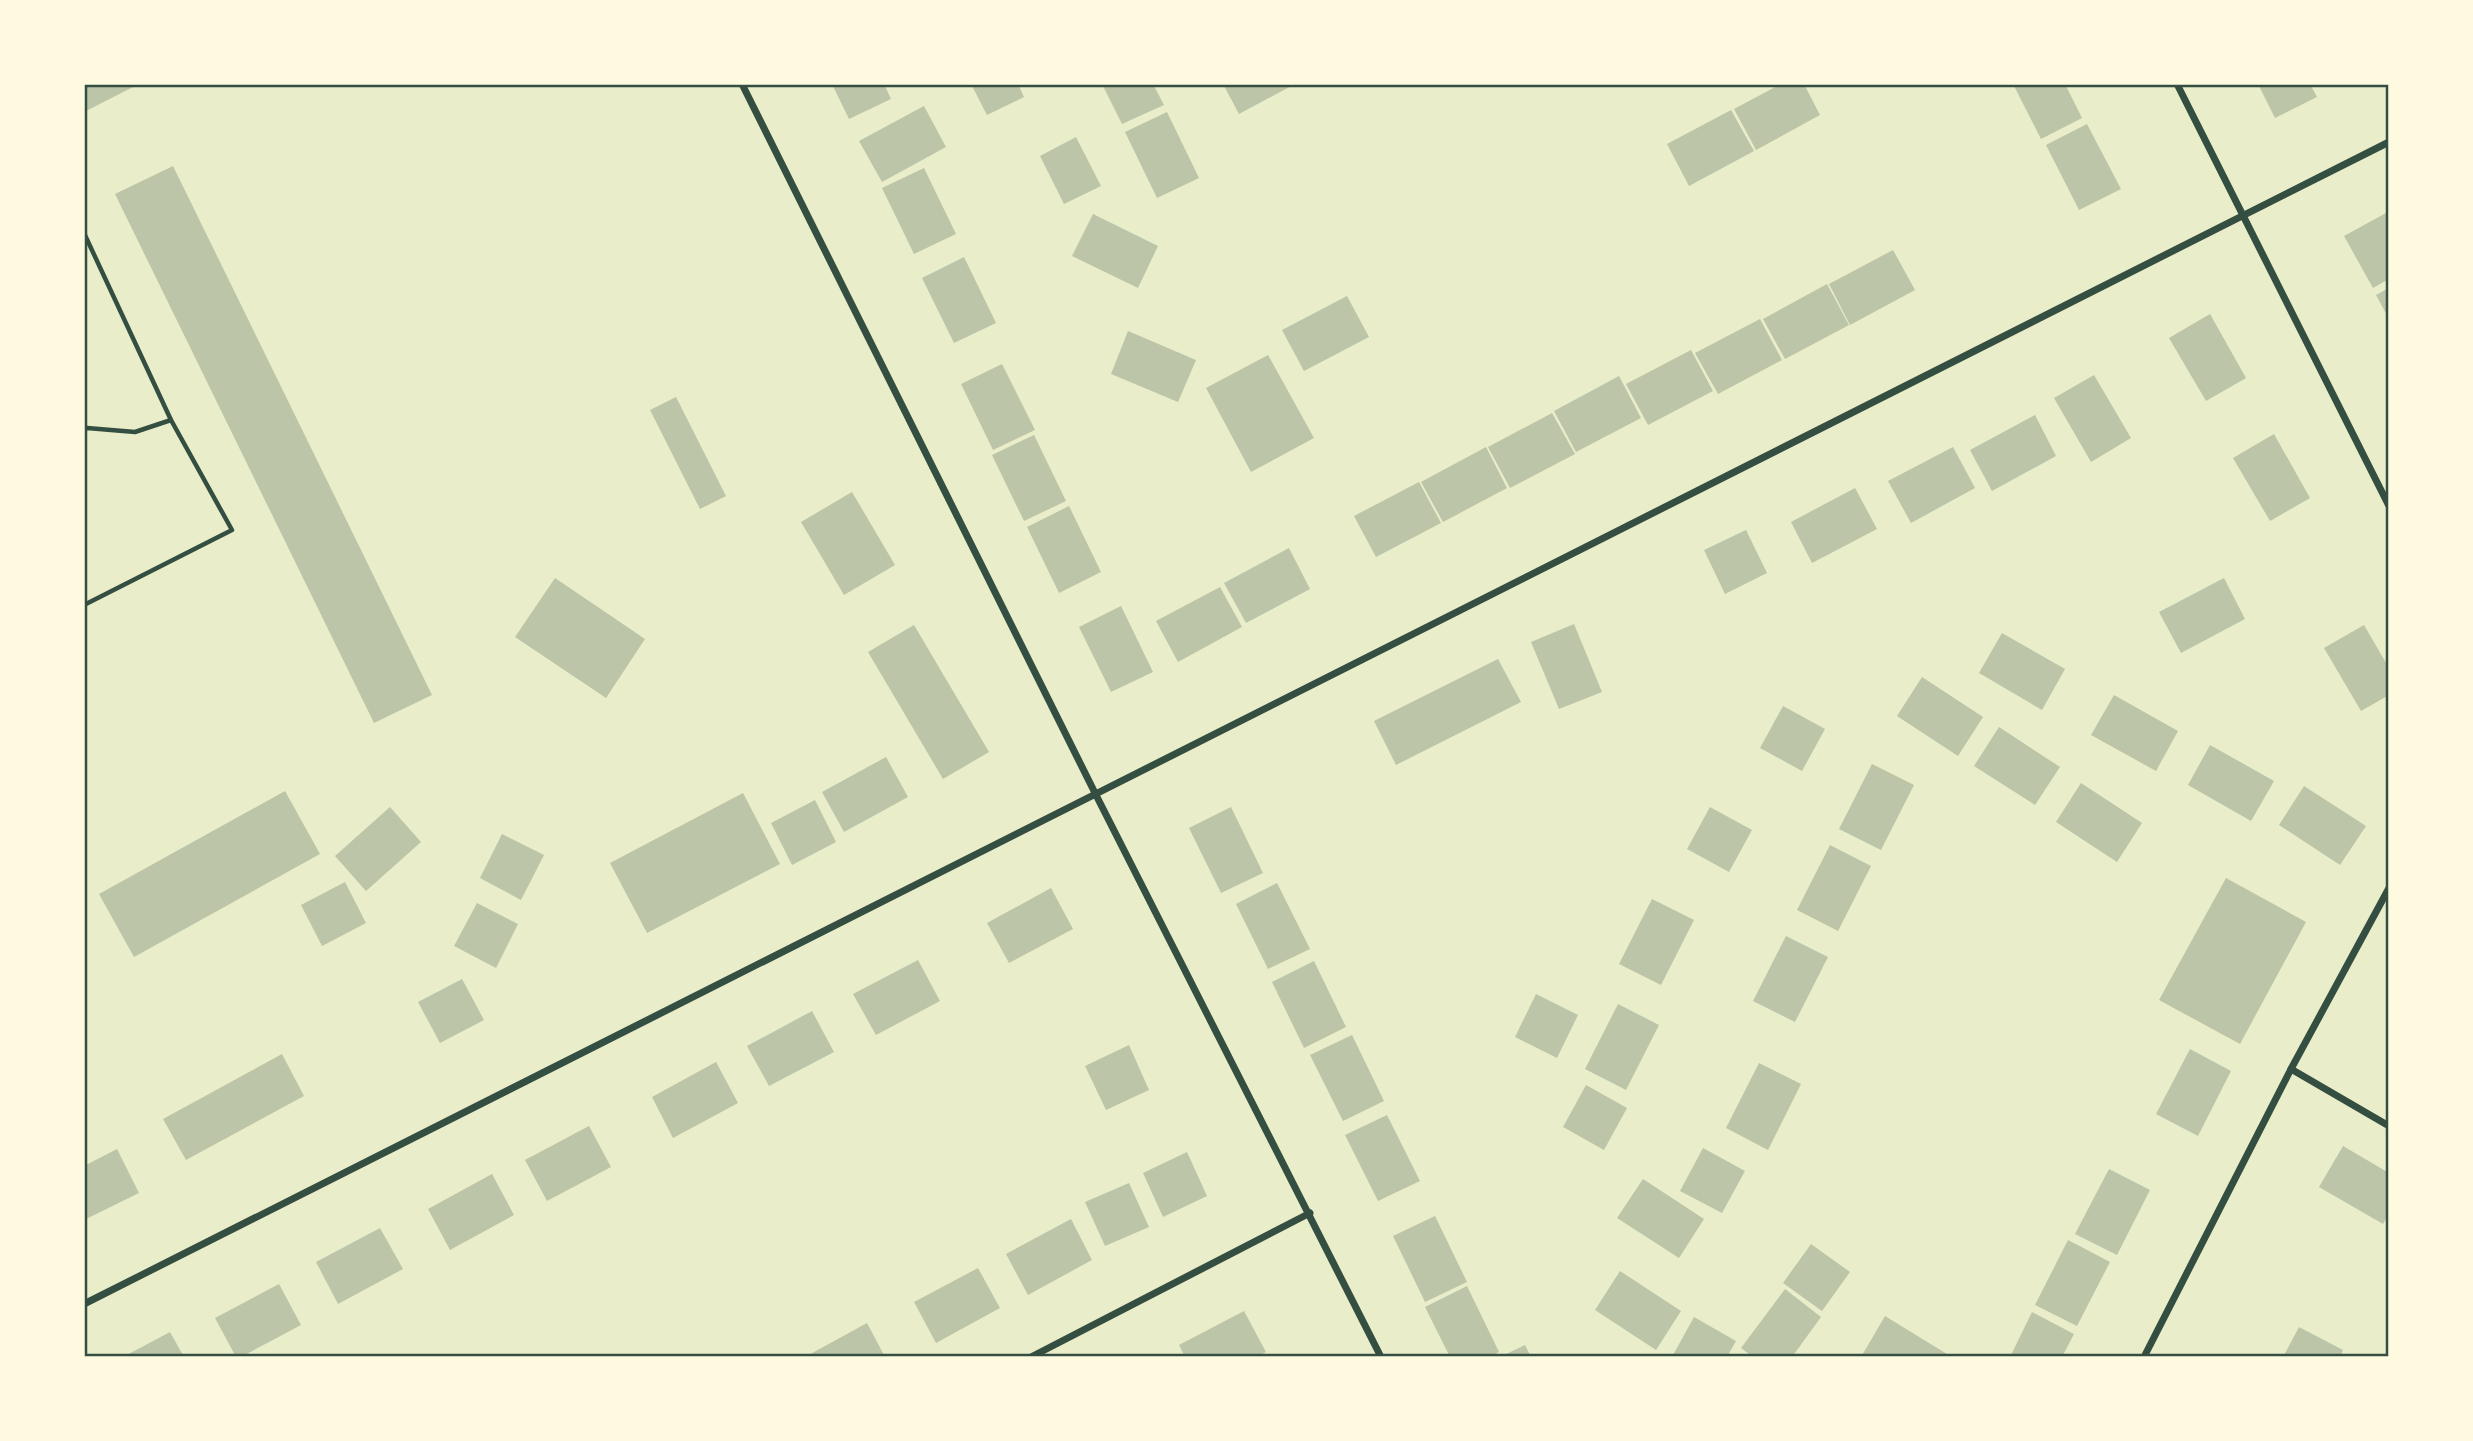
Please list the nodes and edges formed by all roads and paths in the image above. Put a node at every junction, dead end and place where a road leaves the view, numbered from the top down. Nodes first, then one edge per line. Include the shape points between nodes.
1 (742, 84) edge
2 (2177, 84) edge
3 (2389, 142) edge
4 (2243, 216) junction
5 (84, 233) edge
6 (171, 420) junction
7 (84, 430) edge
8 (2389, 506) edge
9 (84, 605) edge
10 (1095, 793) junction
11 (2389, 888) edge
12 (2291, 1069) junction
13 (2389, 1126) edge
14 (1310, 1213) junction
15 (84, 1304) edge
16 (1031, 1357) edge
17 (1381, 1357) edge
18 (2144, 1357) edge

1 - 10 street
2 - 4 street
3 - 4 street
4 - 8 street
4 - 10 street
5 - 6 path
6 - 7 path via 135,432
6 - 9 path via 232,530
10 - 14 street
10 - 15 street
11 - 12 street
12 - 13 street
12 - 18 street
14 - 16 street
14 - 17 street

